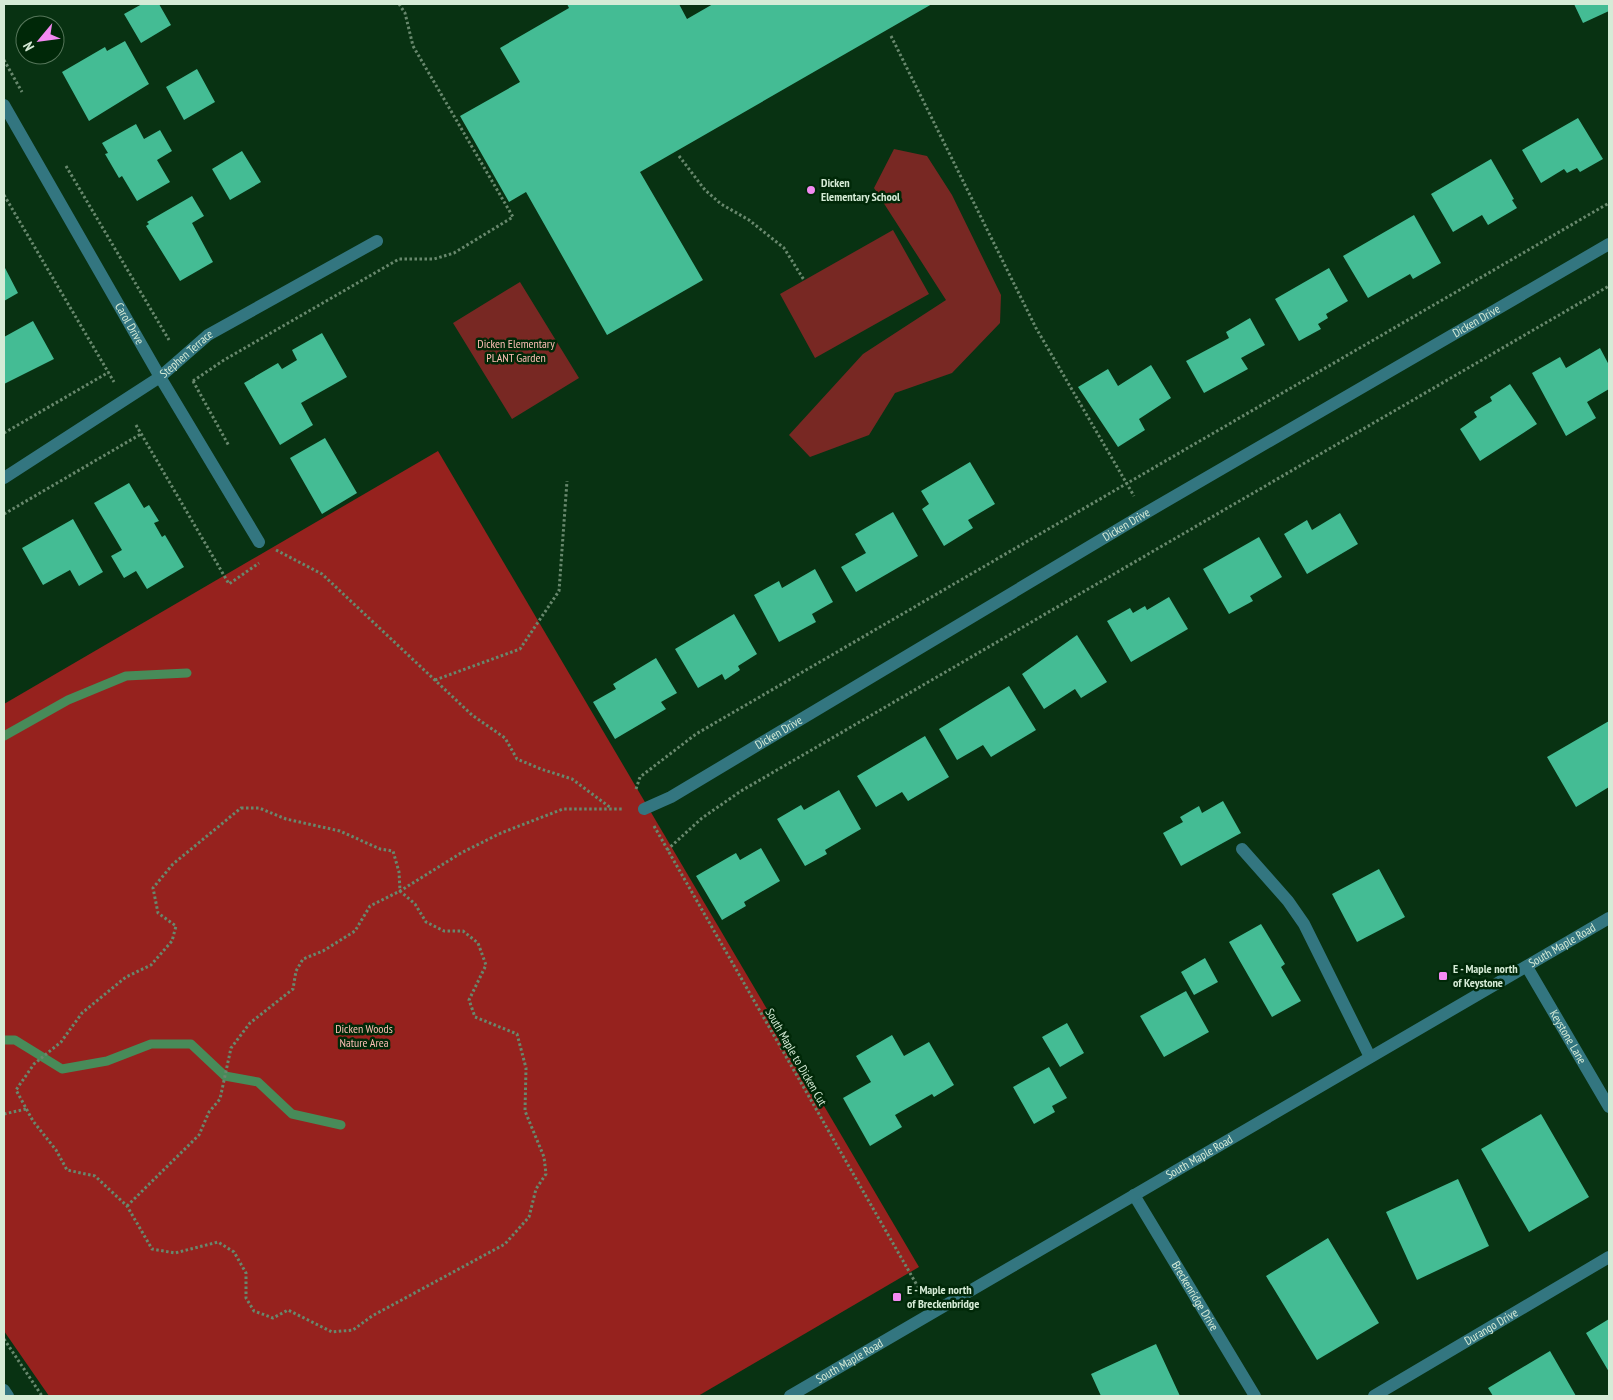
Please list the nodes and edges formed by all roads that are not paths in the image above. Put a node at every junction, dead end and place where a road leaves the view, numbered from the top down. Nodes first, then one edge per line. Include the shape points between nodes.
1 (4, 105) edge
2 (378, 241) dead end
3 (1609, 244) edge
4 (160, 377) junction
5 (4, 478) edge
6 (259, 542) road end
7 (644, 809) road end
8 (1242, 849) dead end
9 (1609, 918) edge
10 (1526, 967) junction
11 (1370, 1057) junction
12 (1609, 1107) edge
13 (1134, 1195) junction
14 (1609, 1257) edge
15 (4, 1390) edge
16 (8, 1396) edge
17 (790, 1396) edge
18 (1254, 1396) edge
19 (1374, 1396) edge

1 - 4 street, Carol Drive
2 - 4 street, Stephen Terrace via 208,335
3 - 7 street, Dicken Drive via 1136,519 671,797
4 - 5 street, Stephen Terrace
4 - 6 street, Carol Drive
8 - 11 street via 1304,924
9 - 10 street, South Maple Road
10 - 11 street, South Maple Road
10 - 12 street, Keystone Lane
11 - 13 street, South Maple Road
13 - 17 street, South Maple Road
13 - 18 street, Breckenridge Drive
14 - 19 street, Durango Drive
15 - 16 street

